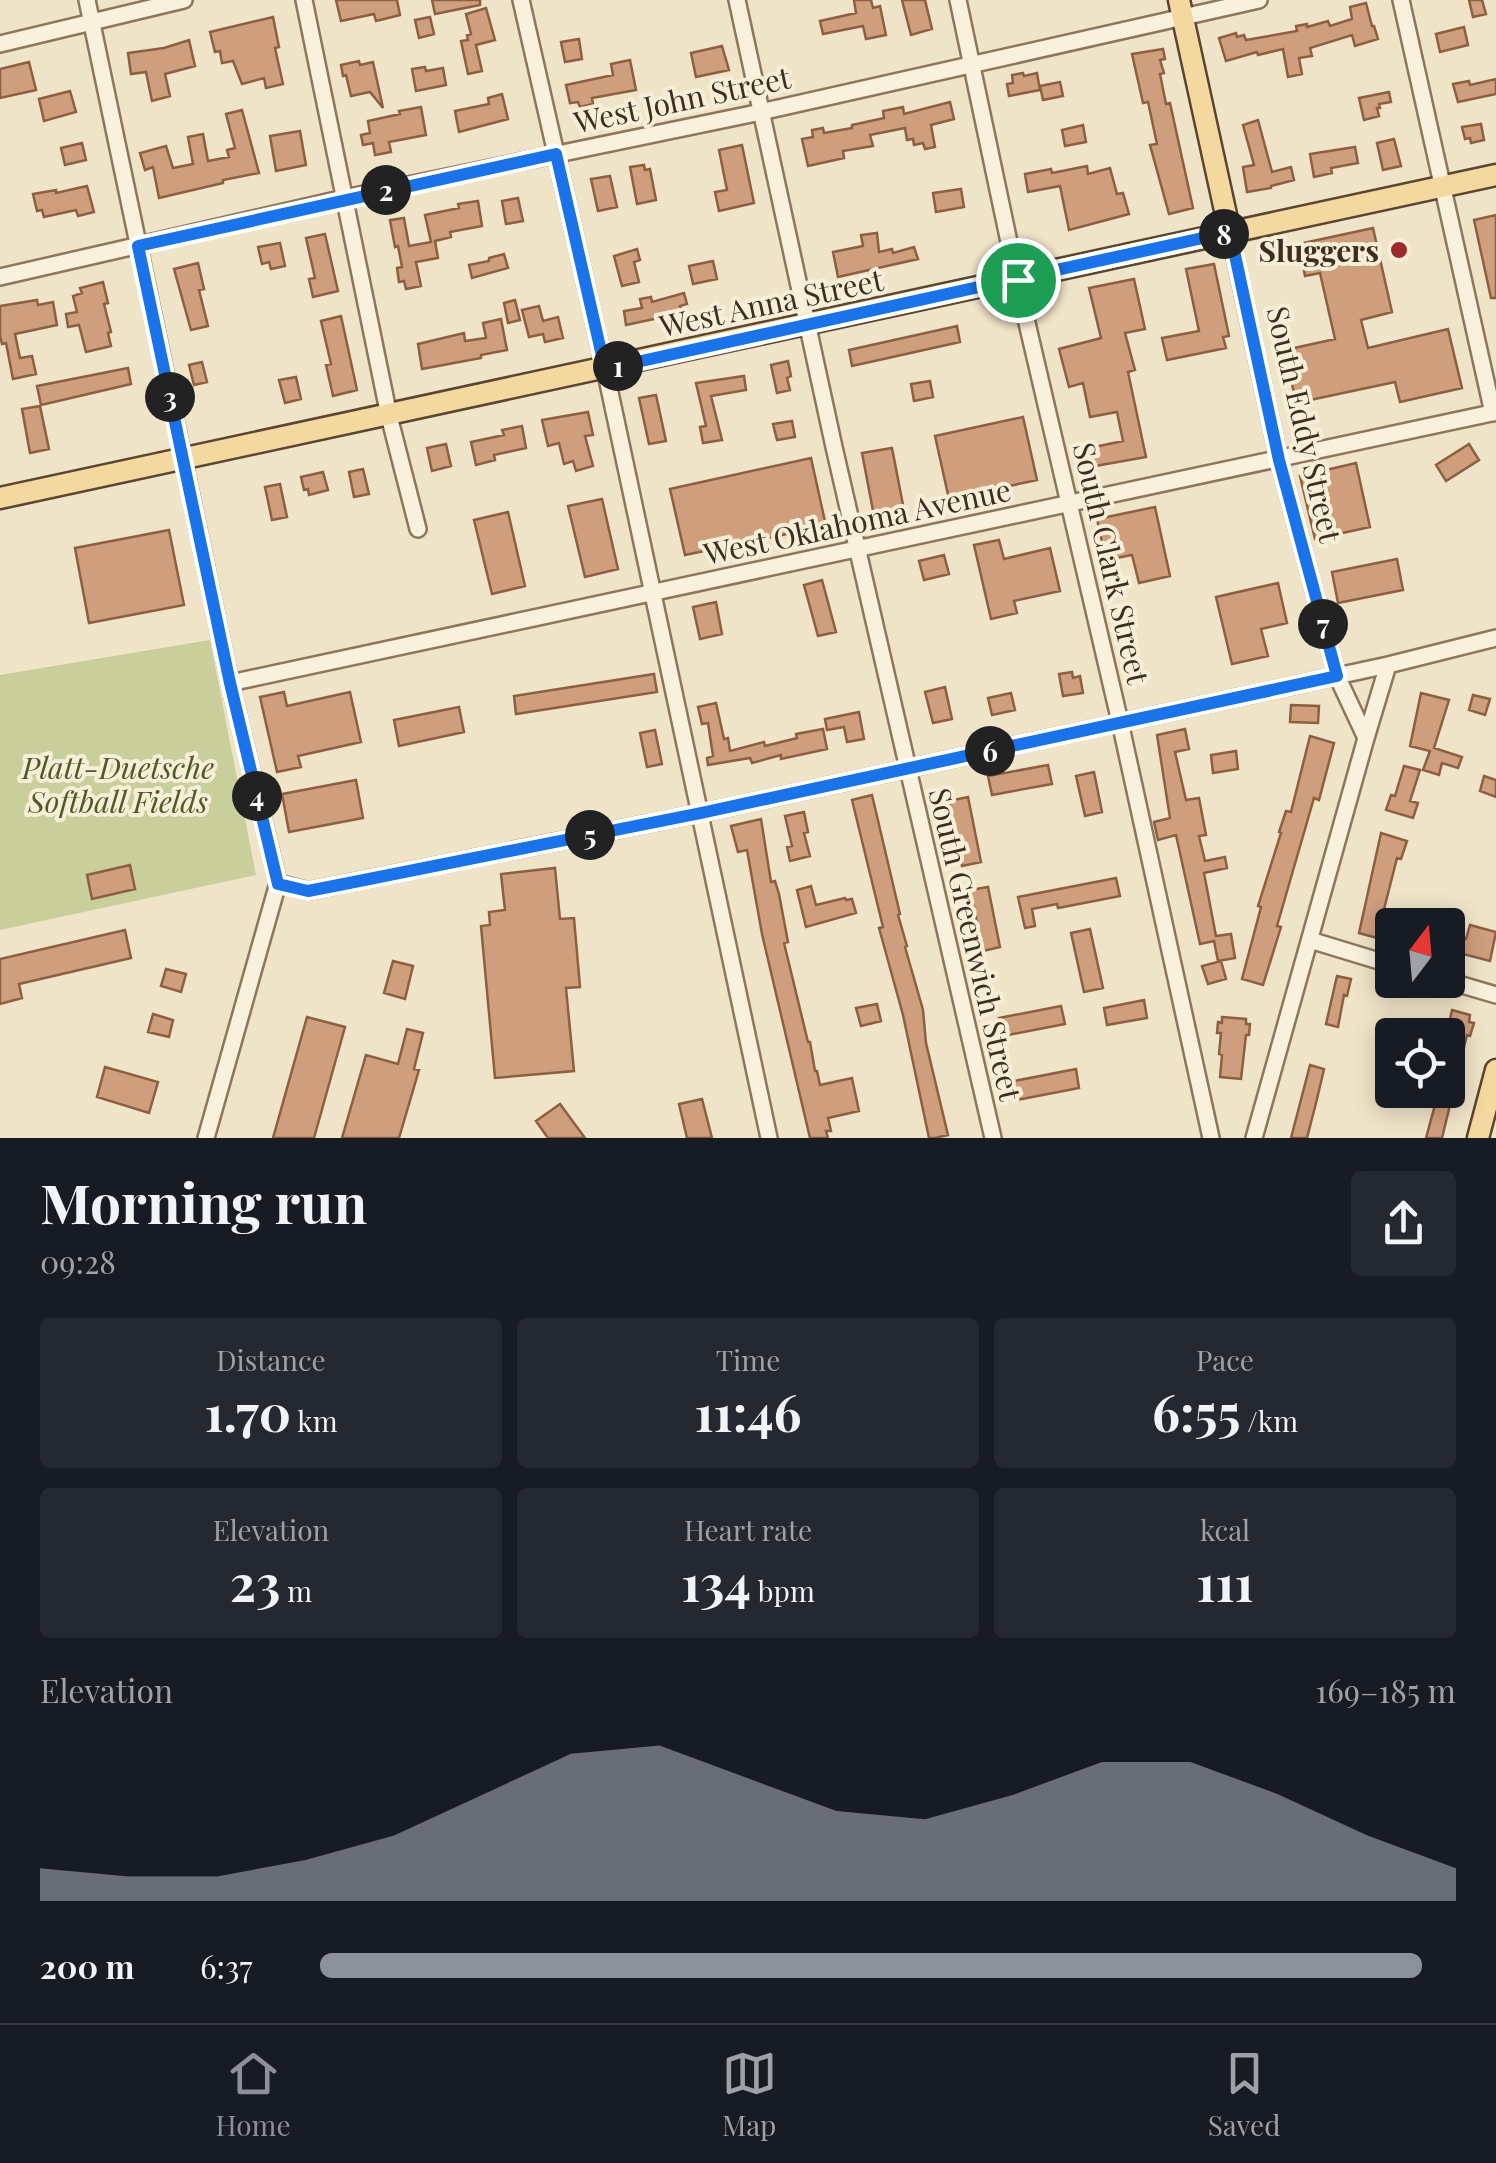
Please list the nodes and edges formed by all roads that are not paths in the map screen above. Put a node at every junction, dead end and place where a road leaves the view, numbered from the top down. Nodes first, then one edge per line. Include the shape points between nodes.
1 (86, 0) edge
2 (184, 0) edge
3 (304, 0) edge
4 (521, 0) edge
5 (737, 0) edge
6 (958, 0) edge
7 (1259, 0) edge
8 (1401, 0) edge
9 (1181, 9) edge
10 (92, 22) junction
11 (0, 44) edge
12 (972, 64) junction
13 (761, 112) junction
14 (556, 154) junction
15 (1496, 174) edge
16 (1442, 187) junction
17 (345, 198) junction
18 (1230, 232) junction
19 (138, 246) junction
20 (0, 277) edge
21 (1018, 280) junction
22 (807, 325) junction
23 (605, 369) junction
24 (1495, 413) edge
25 (390, 416) junction
26 (182, 460) junction
27 (1279, 460) junction
28 (0, 498) edge
29 (1070, 504) junction
30 (418, 529) dead end
31 (857, 548) junction
32 (653, 592) junction
33 (1496, 638) edge
34 (1388, 665) junction
35 (1337, 676) junction
36 (230, 683) junction
37 (1120, 722) junction
38 (1366, 738) junction
39 (908, 768) junction
40 (701, 813) junction
41 (278, 884) junction
42 (1310, 940) junction
43 (1375, 959) edge
44 (1465, 986) edge
45 (1496, 995) edge
46 (1496, 1070) edge
47 (206, 1138) edge
48 (769, 1138) edge
49 (993, 1138) edge
50 (1211, 1138) edge
51 (1254, 1138) edge
52 (1478, 1138) edge

1 - 10 street
2 - 10 street
3 - 17 street
4 - 14 street
5 - 13 street, South Greenwich Street
6 - 12 street, South Clark Street
7 - 9 street, West John Street
8 - 16 street
9 - 12 street, West John Street
9 - 18 main road, South Eddy Street
10 - 11 street
10 - 19 street
12 - 13 street, West John Street
12 - 21 street, South Clark Street
13 - 14 street, West John Street
13 - 22 street, South Greenwich Street
14 - 17 street, West John Street
14 - 23 street
15 - 16 main road, West Anna Street
16 - 18 main road, West Anna Street
16 - 24 street
17 - 19 street, West John Street
17 - 25 street
18 - 21 main road, West Anna Street
18 - 27 street, South Eddy Street
19 - 20 street, West John Street
19 - 26 street
21 - 22 main road, West Anna Street
21 - 29 street, South Clark Street
22 - 23 main road, West Anna Street
22 - 31 street, South Greenwich Street
23 - 25 main road, West Anna Street
23 - 32 street
24 - 27 street, West Oklahoma Avenue
25 - 26 main road, West Anna Street
25 - 30 street
26 - 28 main road, West Anna Street
26 - 36 street
27 - 29 street, West Oklahoma Avenue
27 - 35 street, South Eddy Street
29 - 31 street, West Oklahoma Avenue
29 - 37 street, South Clark Street
31 - 32 street, West Oklahoma Avenue
31 - 39 street, South Greenwich Street
32 - 36 street, West Oklahoma Avenue
32 - 40 street
33 - 34 street
34 - 35 street
34 - 38 street
35 - 37 street
35 - 38 street, South Eddy Street
36 - 41 street
37 - 39 street
37 - 50 street, South Clark Street
38 - 42 street
39 - 40 street
39 - 49 street, South Greenwich Street
40 - 41 street via 308,891
40 - 48 street
41 - 47 street
42 - 43 street
42 - 51 street
44 - 45 street
46 - 52 main road

